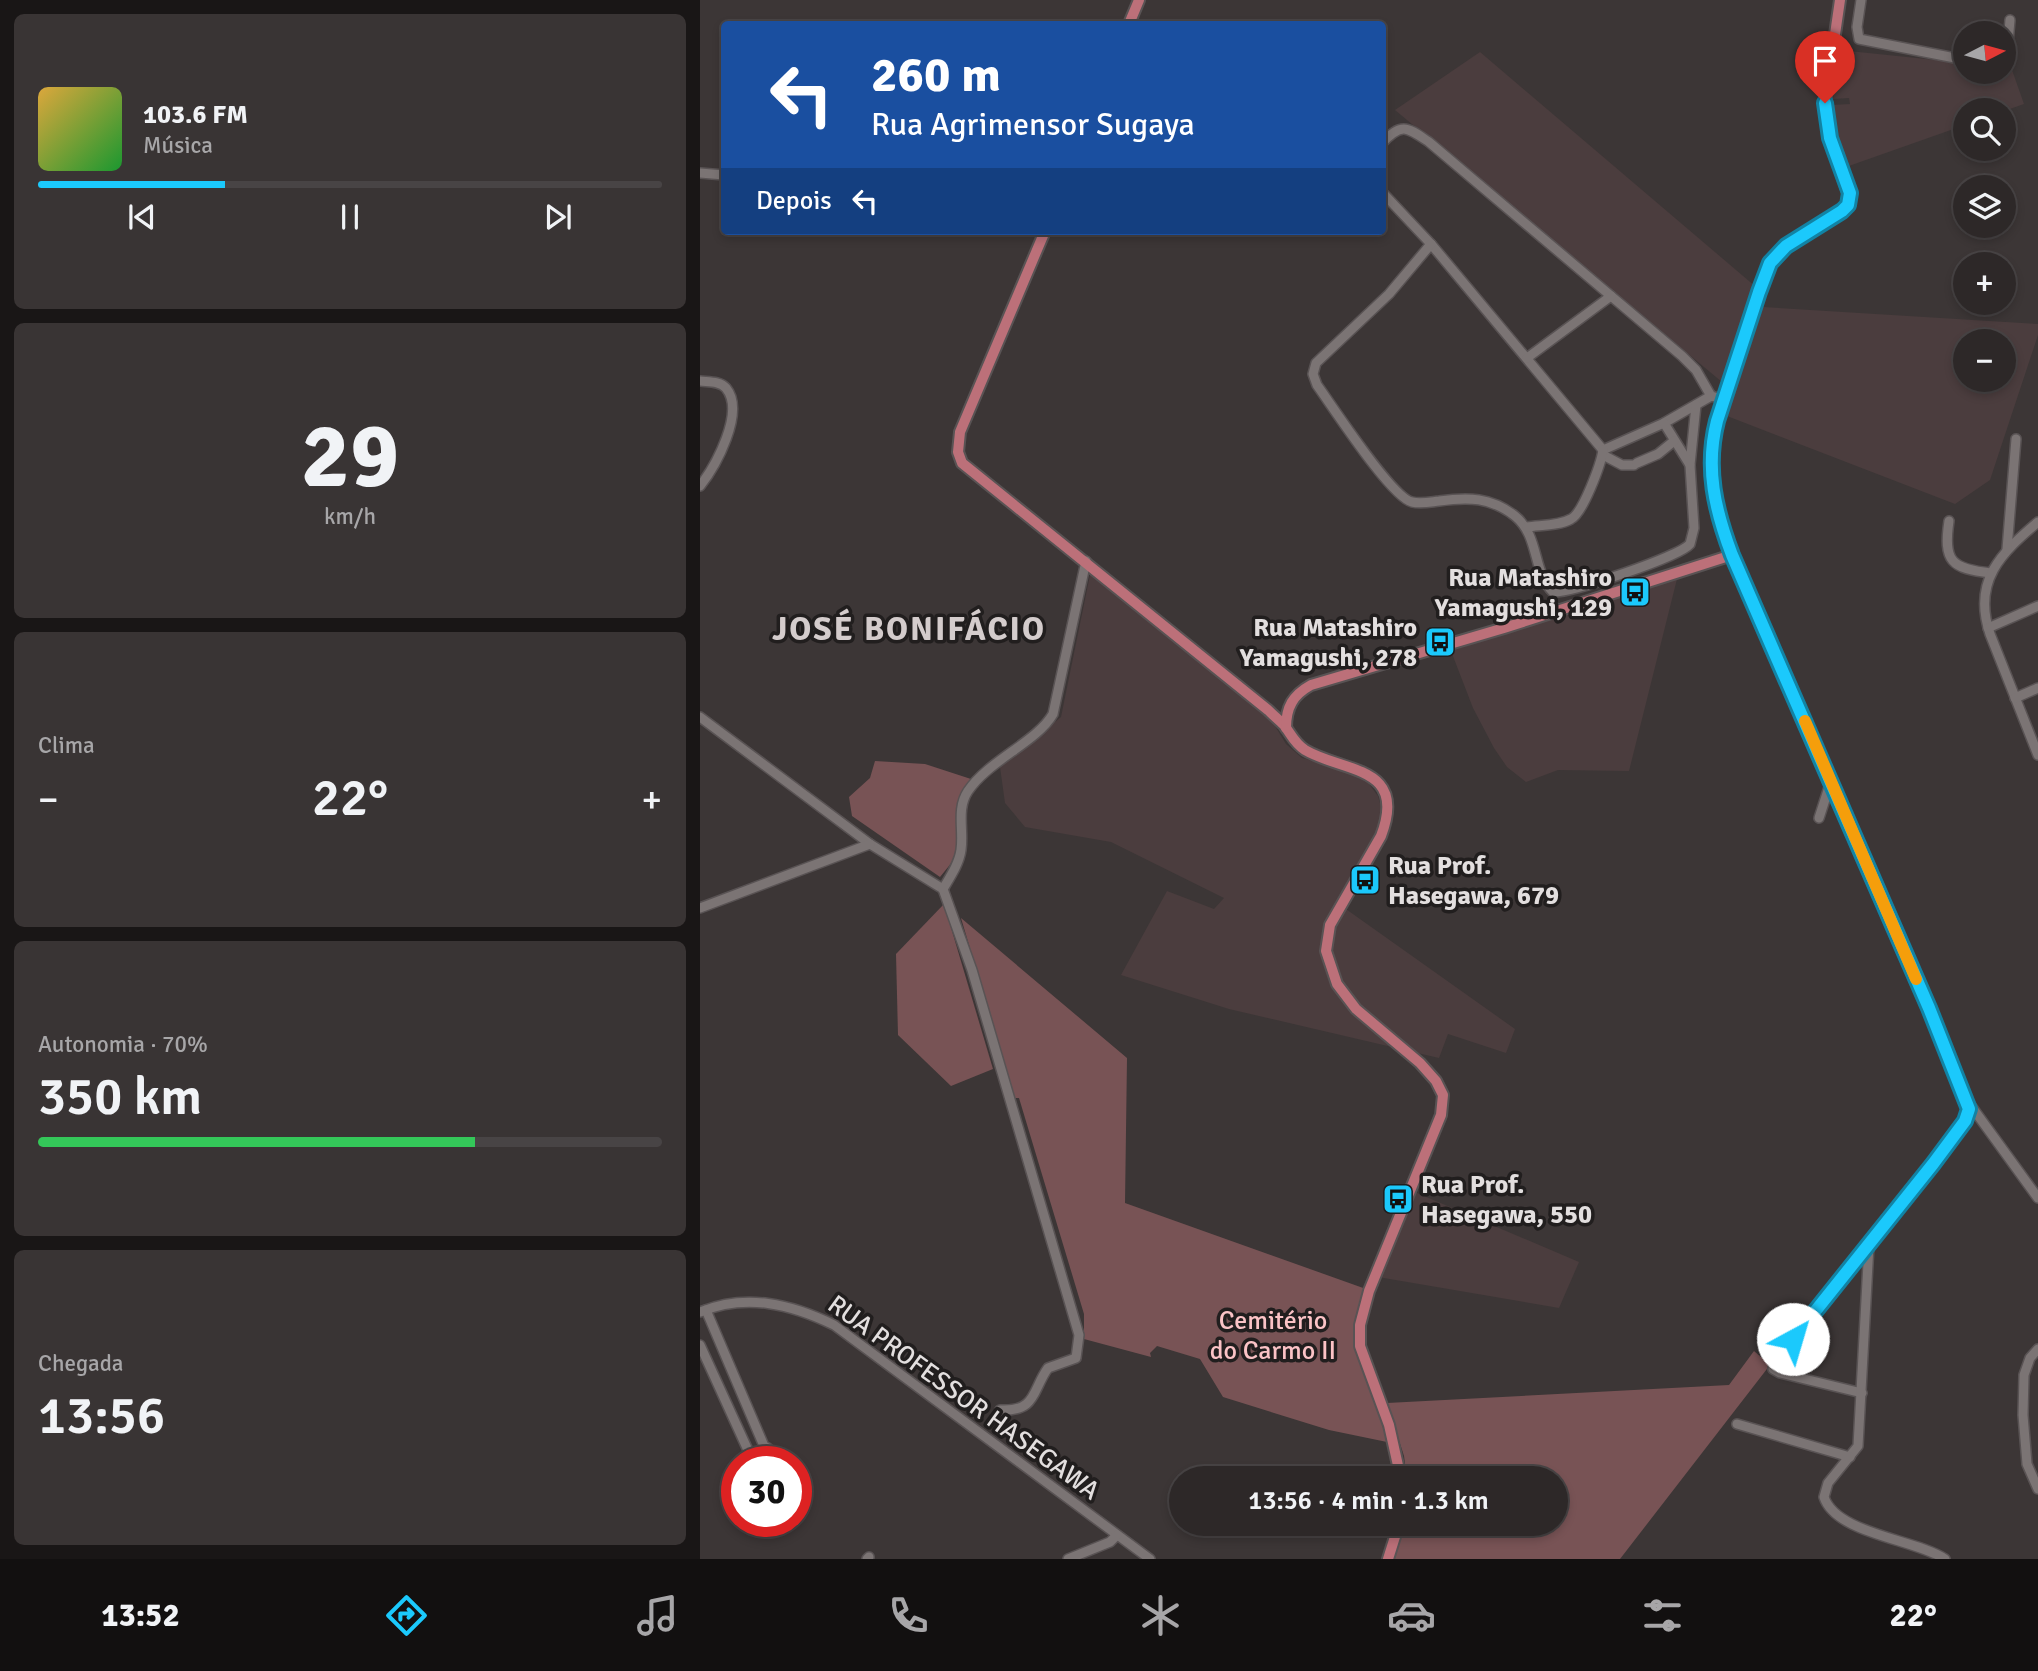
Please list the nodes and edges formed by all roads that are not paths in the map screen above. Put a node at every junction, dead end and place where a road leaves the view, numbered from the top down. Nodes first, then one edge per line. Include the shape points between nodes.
1 (1139, 0) edge
2 (1840, 0) edge
3 (1861, 0) edge
4 (1130, 21) edge
5 (1953, 58) edge
6 (1386, 139) edge
7 (700, 173) edge
8 (721, 175) edge
9 (1386, 196) edge
10 (1043, 235) edge
11 (1431, 244) junction
12 (1611, 296) junction
13 (1527, 358) junction
14 (700, 381) edge
15 (1717, 398) junction
16 (1696, 405) junction
17 (1664, 423) junction
18 (2016, 439) dead end
19 (1674, 441) junction
20 (1603, 452) junction
21 (1690, 464) junction
22 (700, 486) edge
23 (1949, 521) dead end
24 (2038, 522) edge
25 (1527, 527) junction
26 (2007, 549) junction
27 (1732, 555) junction
28 (1086, 561) junction
29 (1991, 573) junction
30 (2038, 606) edge
31 (1988, 628) junction
32 (2038, 688) edge
33 (2015, 698) junction
34 (700, 717) edge
35 (1286, 728) junction
36 (2037, 750) edge
37 (1830, 780) junction
38 (1819, 818) dead end
39 (870, 844) junction
40 (943, 889) junction
41 (700, 908) edge
42 (1968, 1103) junction
43 (2038, 1198) edge
44 (1869, 1245) junction
45 (703, 1311) edge
46 (700, 1345) edge
47 (2038, 1349) edge
48 (1862, 1393) junction
49 (1000, 1410) dead end
50 (1737, 1424) dead end
51 (746, 1446) edge
52 (764, 1446) edge
53 (1850, 1457) junction
54 (1398, 1466) edge
55 (2038, 1489) edge
56 (1117, 1535) junction
57 (1395, 1536) edge
58 (1068, 1559) edge
59 (1150, 1559) edge
60 (1388, 1559) edge
61 (1945, 1559) edge

1 - 4 main road
2 - 15 main road via 1825,103 1830,138 1850,193 1848,205 1786,246 1770,263
3 - 5 street via 1859,38
6 - 12 street via 1403,127 1412,130
7 - 8 street
9 - 11 street
10 - 28 main road via 966,418 958,452 968,469
11 - 13 street
11 - 25 street via 1389,294 1317,363 1317,386 1382,475 1406,500 1486,500
12 - 13 street
12 - 15 street via 1682,356
13 - 20 street
14 - 22 street via 726,388 731,405 727,439
15 - 16 street
15 - 27 main road via 1711,479
16 - 17 street
16 - 21 street
17 - 19 street
17 - 20 street
18 - 26 street
19 - 20 street via 1635,464 1622,465
19 - 21 street
20 - 25 street via 1576,515
21 - 25 street via 1693,538 1678,553 1553,592
23 - 29 street via 1946,542 1951,561 1975,572
24 - 26 street
26 - 29 street
27 - 35 main road via 1311,685 1290,704
27 - 37 street
28 - 35 main road
28 - 40 street via 1053,714 970,788 962,806 961,853
29 - 31 street via 1984,598
30 - 31 street
31 - 33 street
32 - 33 street
33 - 36 street
34 - 39 street
35 - 54 main road via 1307,751 1367,774 1386,799 1381,836 1330,925 1326,951 1344,996 1420,1063 1443,1095 1441,1115 1369,1291 1360,1325 1360,1346 1389,1425
37 - 38 street
37 - 42 street
39 - 40 street
39 - 41 street
40 - 49 street via 972,970 1079,1335 1076,1358 1048,1367 1035,1395 1022,1407
42 - 43 street
42 - 44 street via 1965,1121
44 - 48 street
44 - 48 street via 1773,1366 1780,1373
45 - 52 street
45 - 56 street, RUA PROFESSOR HASEGAWA via 748,1301 769,1302 834,1325
46 - 51 street
47 - 55 street via 2024,1375 2023,1415 2027,1464
48 - 53 street via 1858,1446
50 - 53 street
53 - 61 street via 1828,1482 1824,1497 1831,1510 1863,1528
56 - 58 street
56 - 59 street, RUA PROFESSOR HASEGAWA
57 - 60 main road

